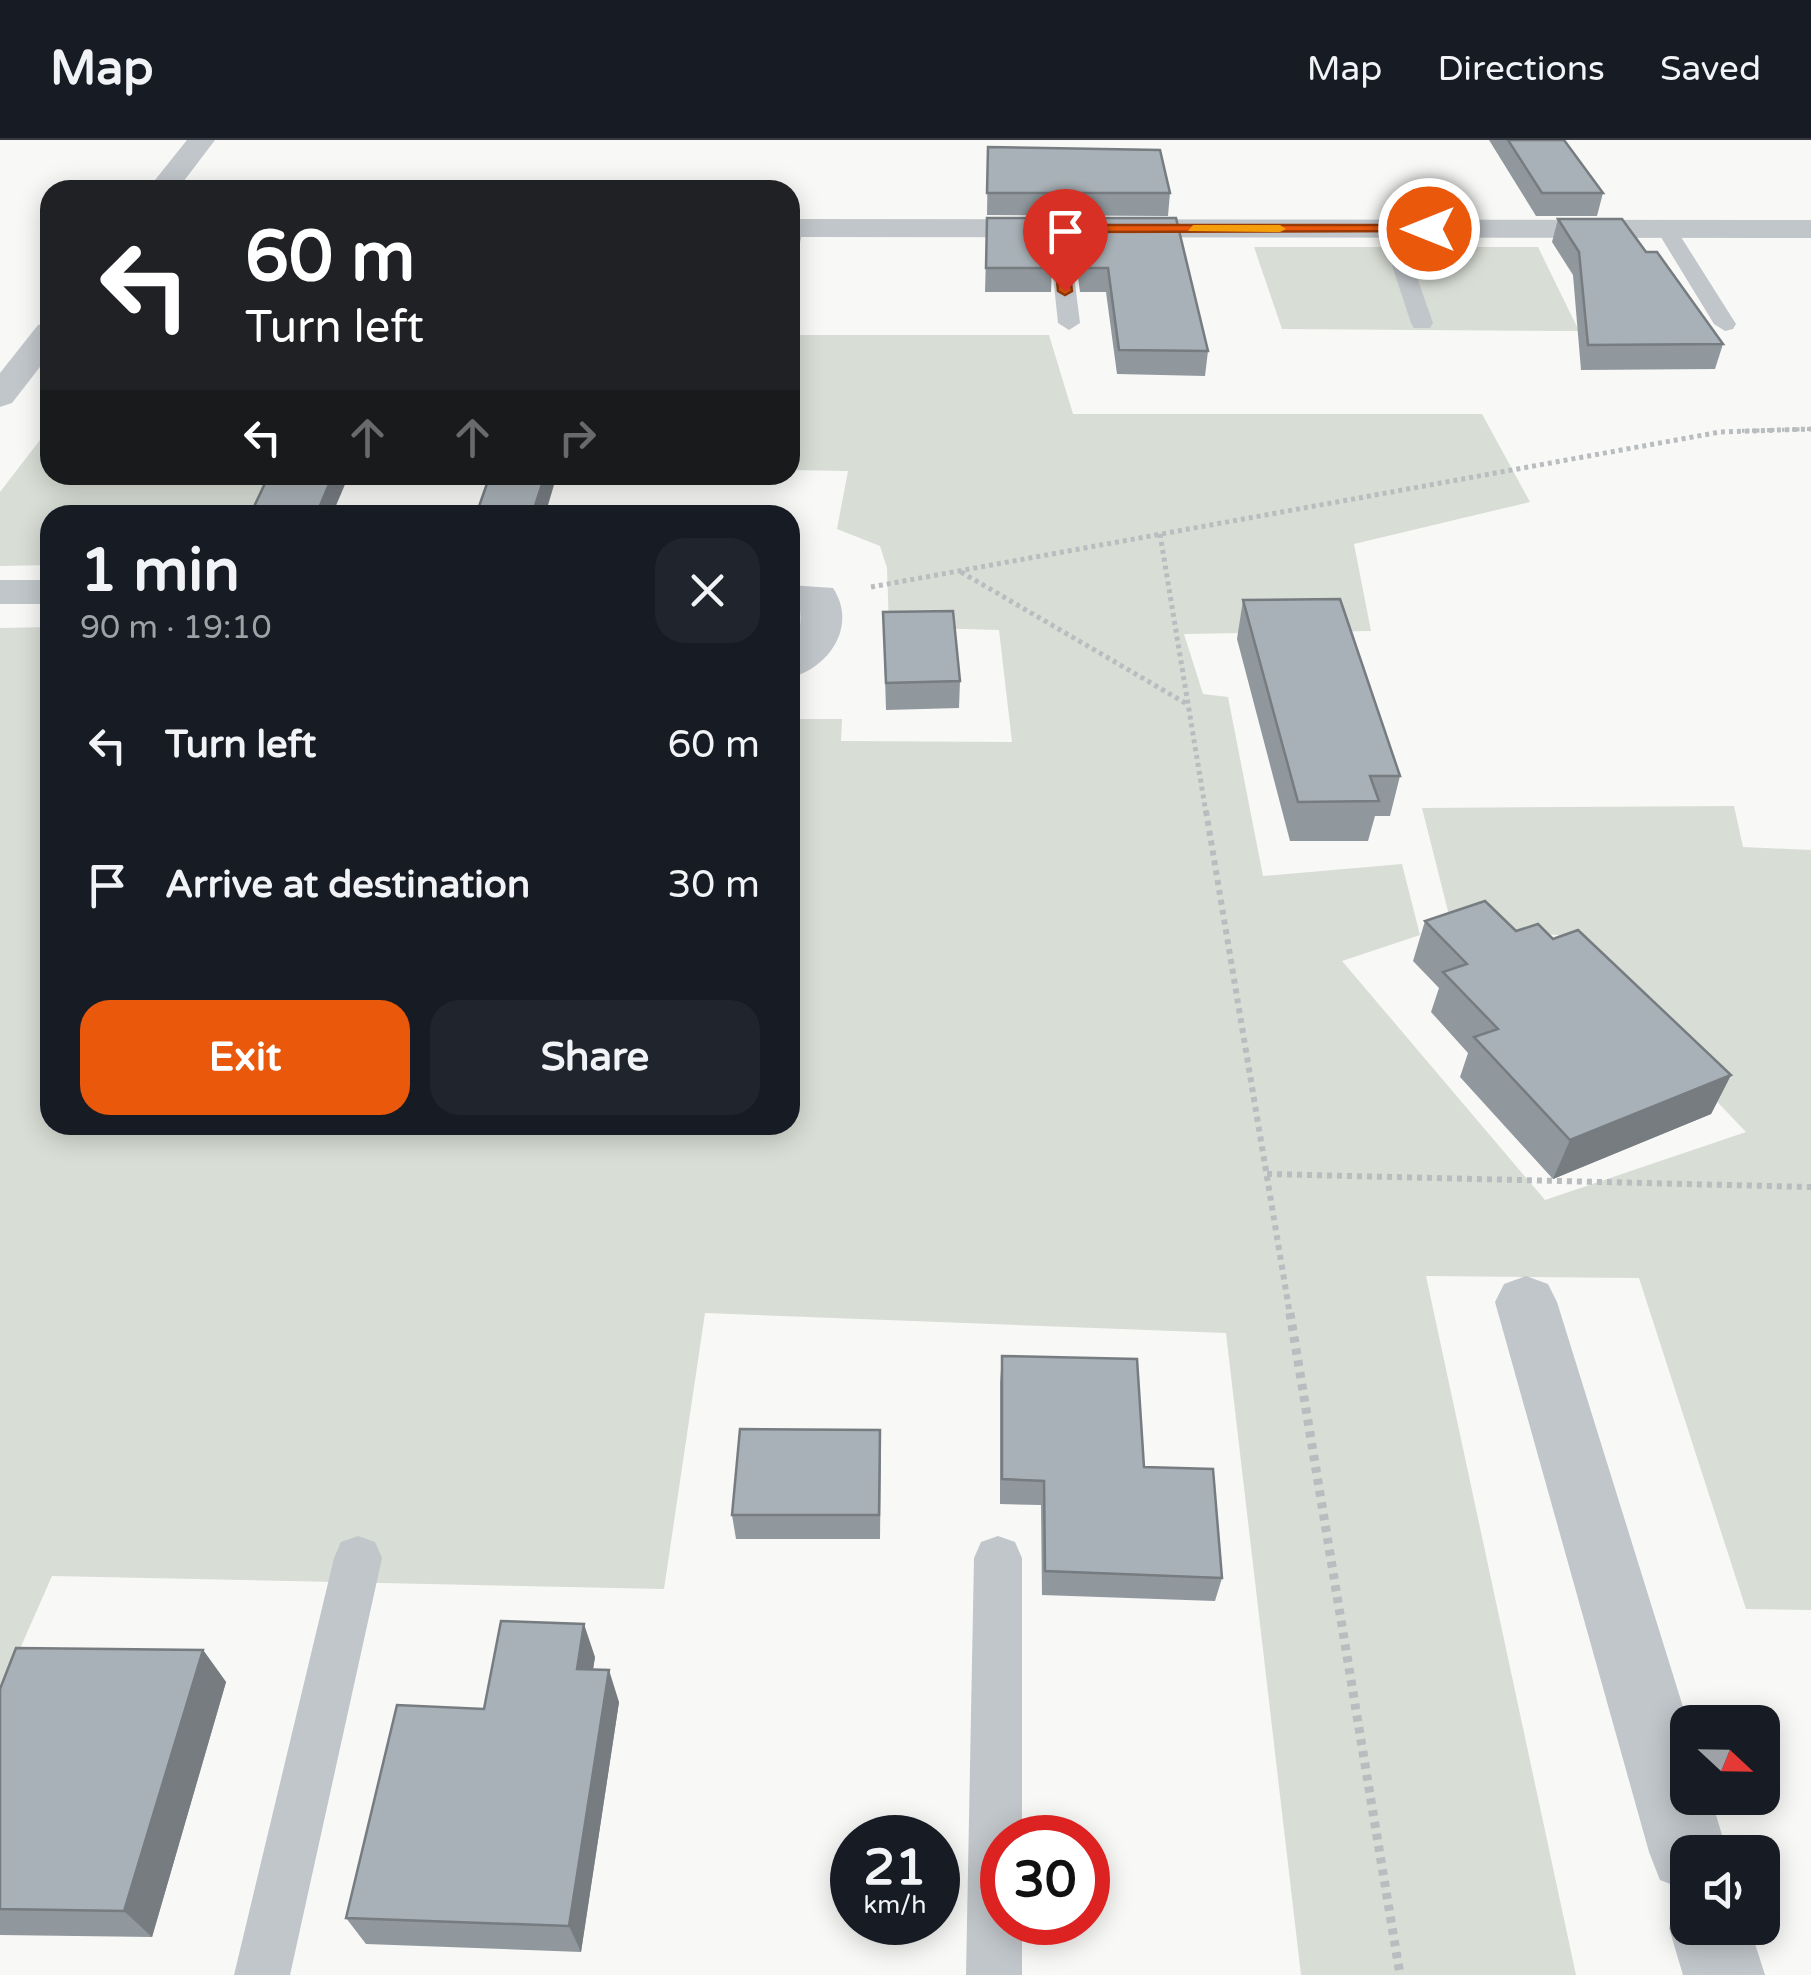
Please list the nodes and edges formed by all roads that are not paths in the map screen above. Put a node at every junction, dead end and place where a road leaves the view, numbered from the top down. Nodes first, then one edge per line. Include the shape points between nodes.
1 (201, 140) edge
2 (170, 180) edge
3 (1058, 228) junction
4 (1390, 229) junction
5 (1666, 229) junction
6 (1811, 229) edge
7 (800, 233) edge
8 (1069, 323) dead end
9 (1422, 323) dead end
10 (1724, 324) dead end
11 (40, 345) edge
12 (0, 396) edge
13 (0, 592) edge
14 (40, 592) edge
15 (804, 597) edge
16 (800, 658) edge
17 (1526, 1302) dead end
18 (358, 1558) dead end
19 (998, 1558) dead end
20 (1683, 1835) edge
21 (1715, 1945) edge
22 (262, 1975) edge
23 (994, 1975) edge
24 (1724, 1975) edge

1 - 2 street
3 - 4 street
3 - 7 street
3 - 8 lane
4 - 5 street
4 - 9 lane
5 - 6 street
5 - 10 lane
11 - 12 street
13 - 14 street
15 - 16 street via 825,624 816,648
17 - 20 street
18 - 22 lane
19 - 23 lane
21 - 24 street

